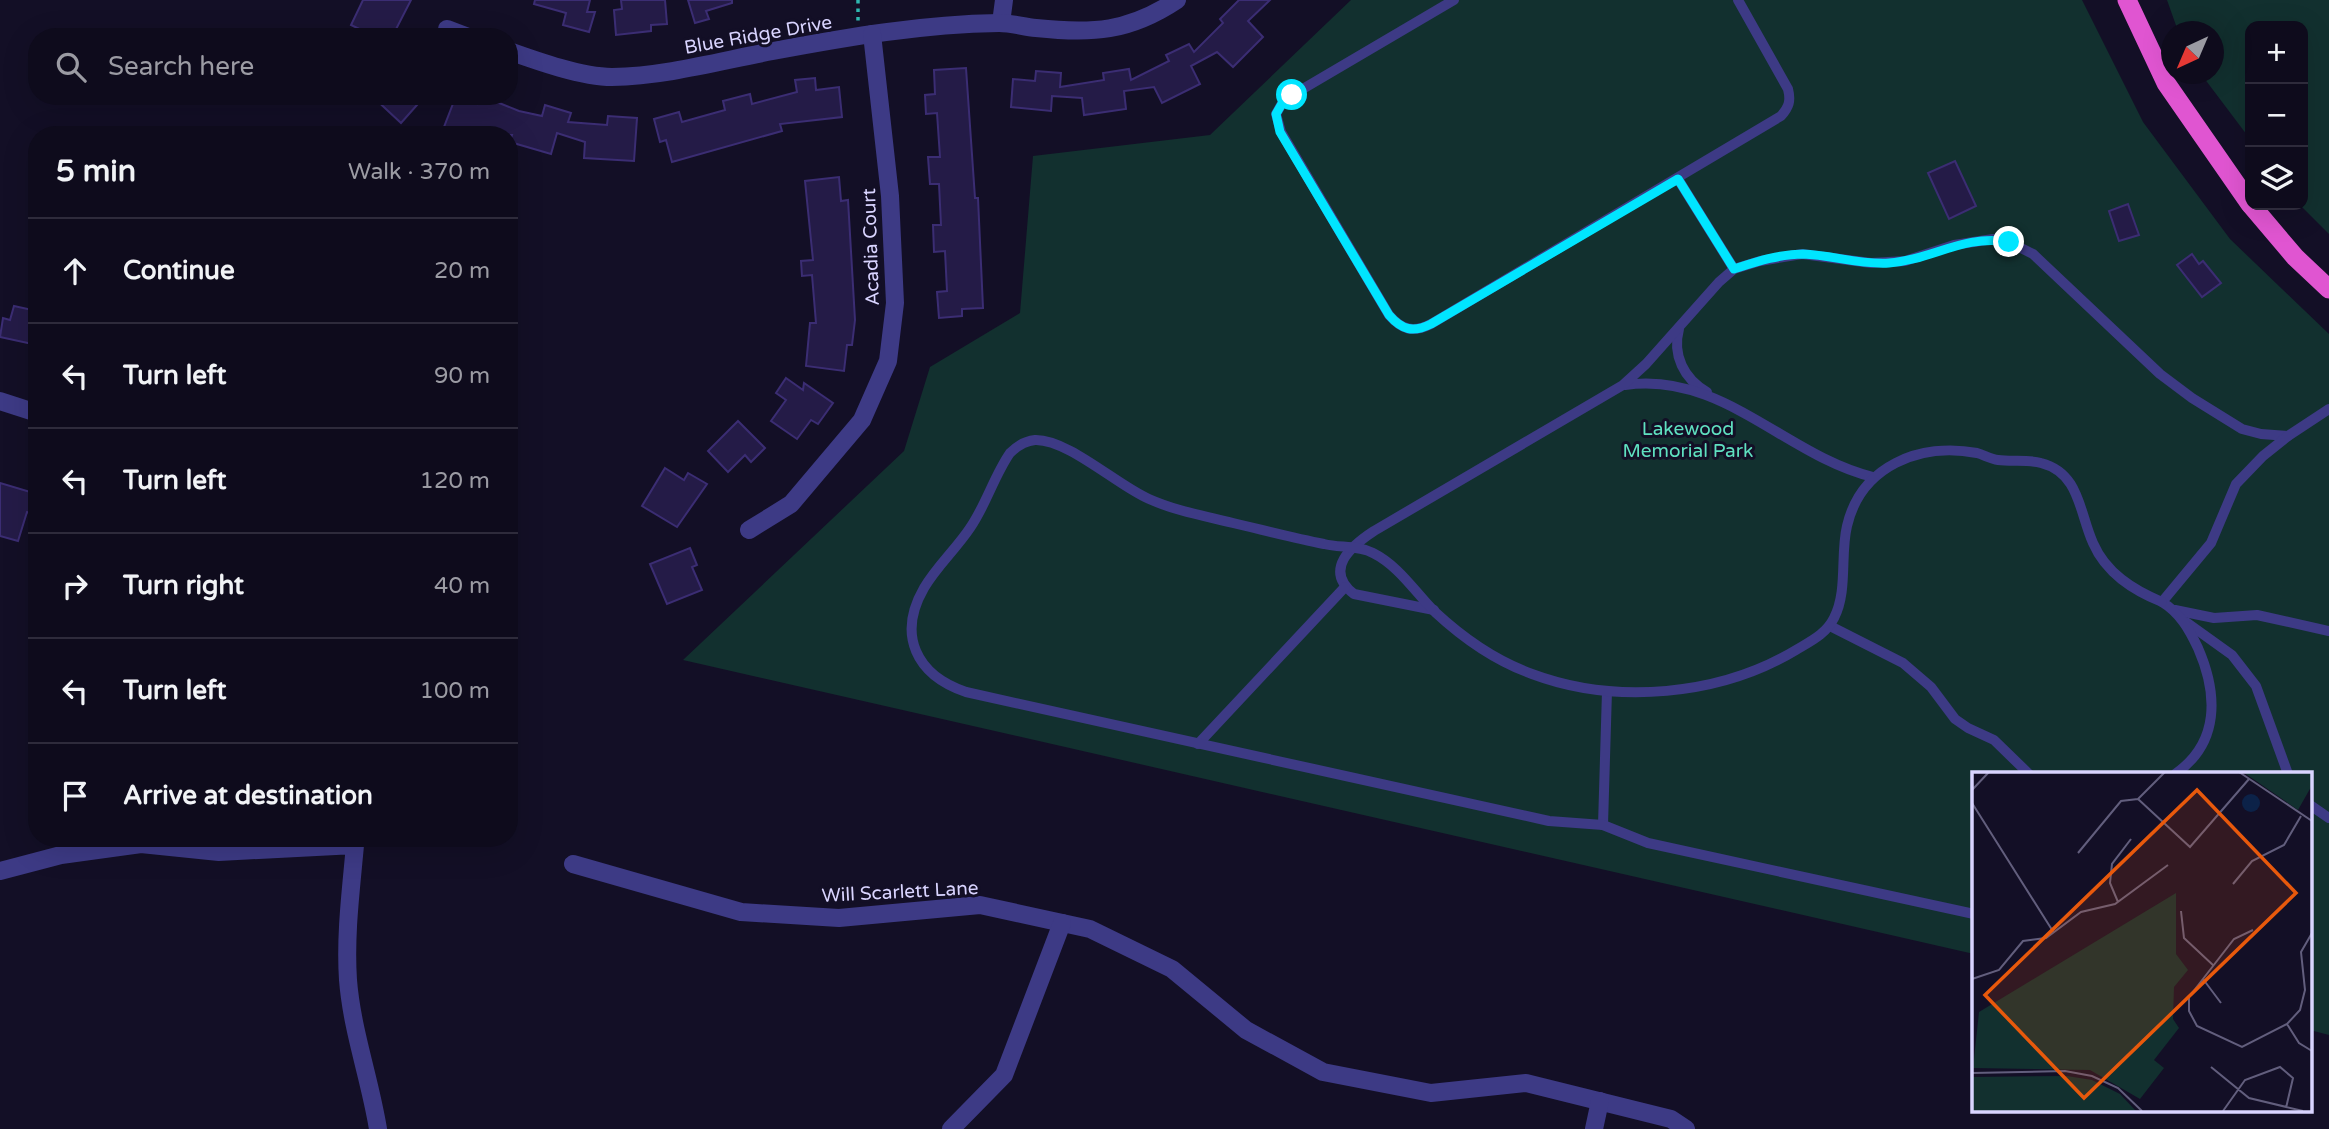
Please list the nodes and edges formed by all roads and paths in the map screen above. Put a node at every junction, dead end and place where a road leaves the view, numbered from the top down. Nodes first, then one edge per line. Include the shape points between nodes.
1 (1004, 0) edge
2 (1177, 0) edge
3 (1454, 0) edge
4 (1738, 0) edge
5 (2127, 0) edge
6 (1001, 23) junction
7 (872, 34) junction
8 (518, 54) edge
9 (1678, 179) junction
10 (2245, 197) edge
11 (2255, 210) edge
12 (1734, 269) junction
13 (2329, 289) edge
14 (1679, 327) junction
15 (1623, 385) junction
16 (1722, 400) junction
17 (0, 401) edge
18 (28, 409) edge
19 (2329, 409) edge
20 (2288, 436) junction
21 (1873, 477) junction
22 (749, 530) dead end
23 (1352, 549) junction
24 (1345, 587) junction
25 (2162, 603) junction
26 (1434, 610) junction
27 (2175, 610) junction
28 (2183, 621) junction
29 (1830, 626) junction
30 (2329, 631) edge
31 (1607, 691) junction
32 (1198, 744) junction
33 (2027, 772) edge
34 (2177, 772) edge
35 (2287, 772) edge
36 (2312, 806) edge
37 (2329, 818) edge
38 (1603, 825) junction
39 (119, 847) edge
40 (170, 847) edge
41 (316, 847) edge
42 (355, 847) edge
43 (573, 864) dead end
44 (0, 871) edge
45 (1972, 914) edge
46 (1062, 923) junction
47 (1600, 1101) junction
48 (378, 1129) edge
49 (951, 1129) edge
50 (1594, 1129) edge
51 (1686, 1129) edge

1 - 6 street
2 - 6 street, Blue Ridge Drive via 1156,14 1104,31
3 - 9 lane via 1284,100 1276,114 1280,132 1389,315 1402,327 1415,330 1431,324
4 - 9 lane via 1785,80 1788,108 1773,123
5 - 10 highway via 2166,83
6 - 7 street, Blue Ridge Drive
7 - 8 street, Blue Ridge Drive via 683,69 610,77
7 - 22 street, Acadia Court via 890,196 895,303 887,361 862,420 791,503
9 - 12 lane
11 - 13 highway
12 - 14 lane
12 - 20 lane via 1802,254 1888,263 1974,240 2009,242 2033,254 2160,374 2192,398 2242,429
14 - 15 lane
14 - 16 lane via 1676,340 1682,368 1703,390
15 - 16 lane via 1663,385
15 - 23 lane via 1374,531
16 - 21 lane via 1839,467
17 - 18 street
19 - 20 lane
20 - 25 lane via 2236,484 2211,543
21 - 25 lane via 1885,467 1942,452 2045,464 2073,486 2094,544 2106,563 2129,586
21 - 29 lane via 1854,505 1847,526 1839,607
23 - 24 lane via 1340,569
23 - 26 lane via 1374,553
23 - 32 lane via 1160,504 1048,442 1026,442 1010,453 971,527 919,600 911,628 921,661 943,683 966,692
24 - 26 lane via 1365,597
24 - 32 lane
25 - 27 lane
26 - 31 lane via 1481,648 1520,669 1553,681
27 - 28 lane
27 - 30 lane via 2214,618 2257,615
28 - 34 lane via 2203,660 2212,704 2197,755
28 - 35 lane via 2232,656 2256,685
29 - 31 lane via 1782,658 1731,679 1683,688
29 - 33 lane via 1903,663 1931,687 1955,719 1994,740
31 - 38 lane
32 - 38 lane via 1549,821
36 - 37 lane
38 - 45 lane via 1648,843
39 - 44 street via 61,855
40 - 41 street via 219,852
42 - 48 street via 348,981
43 - 46 street, Will Scarlett Lane via 741,912 839,918 981,905
46 - 47 street, Will Scarlett Lane via 1090,929 1172,969 1246,1030 1323,1072 1431,1093 1525,1083
46 - 49 street via 1004,1075
47 - 50 street
47 - 51 street, Will Scarlett Lane via 1671,1119

